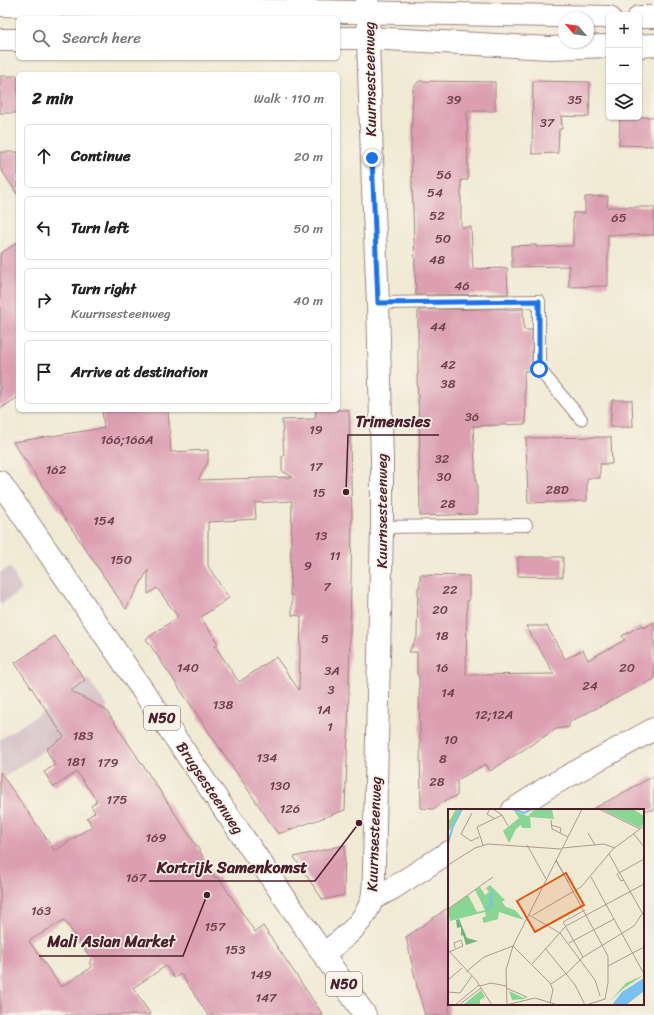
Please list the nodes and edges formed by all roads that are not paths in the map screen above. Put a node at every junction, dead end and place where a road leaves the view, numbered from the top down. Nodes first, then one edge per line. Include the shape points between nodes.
1 (0, 4) edge
2 (368, 6) edge
3 (606, 17) edge
4 (642, 17) edge
5 (654, 17) edge
6 (340, 38) edge
7 (368, 38) junction
8 (0, 40) edge
9 (16, 40) edge
10 (654, 45) edge
11 (606, 46) edge
12 (642, 46) edge
13 (378, 303) junction
14 (580, 419) dead end
15 (0, 482) edge
16 (526, 525) dead end
17 (382, 527) junction
18 (654, 729) edge
19 (515, 809) edge
20 (448, 853) edge
21 (372, 899) junction
22 (323, 954) junction
23 (365, 1015) edge

1 - 2 street
2 - 3 street
2 - 7 street, Kuurnsesteenweg
4 - 5 street
6 - 7 street
7 - 11 street via 550,48
7 - 13 street, Kuurnsesteenweg
8 - 9 street
10 - 12 street
13 - 14 lane via 539,301 539,369
13 - 17 street, Kuurnsesteenweg
15 - 22 street, Brugsesteenweg / N50
16 - 17 lane
17 - 21 street, Kuurnsesteenweg
18 - 19 street via 548,787
20 - 21 street
21 - 22 street, Kuurnsesteenweg via 355,928
22 - 23 street, Brugsesteenweg / N50

